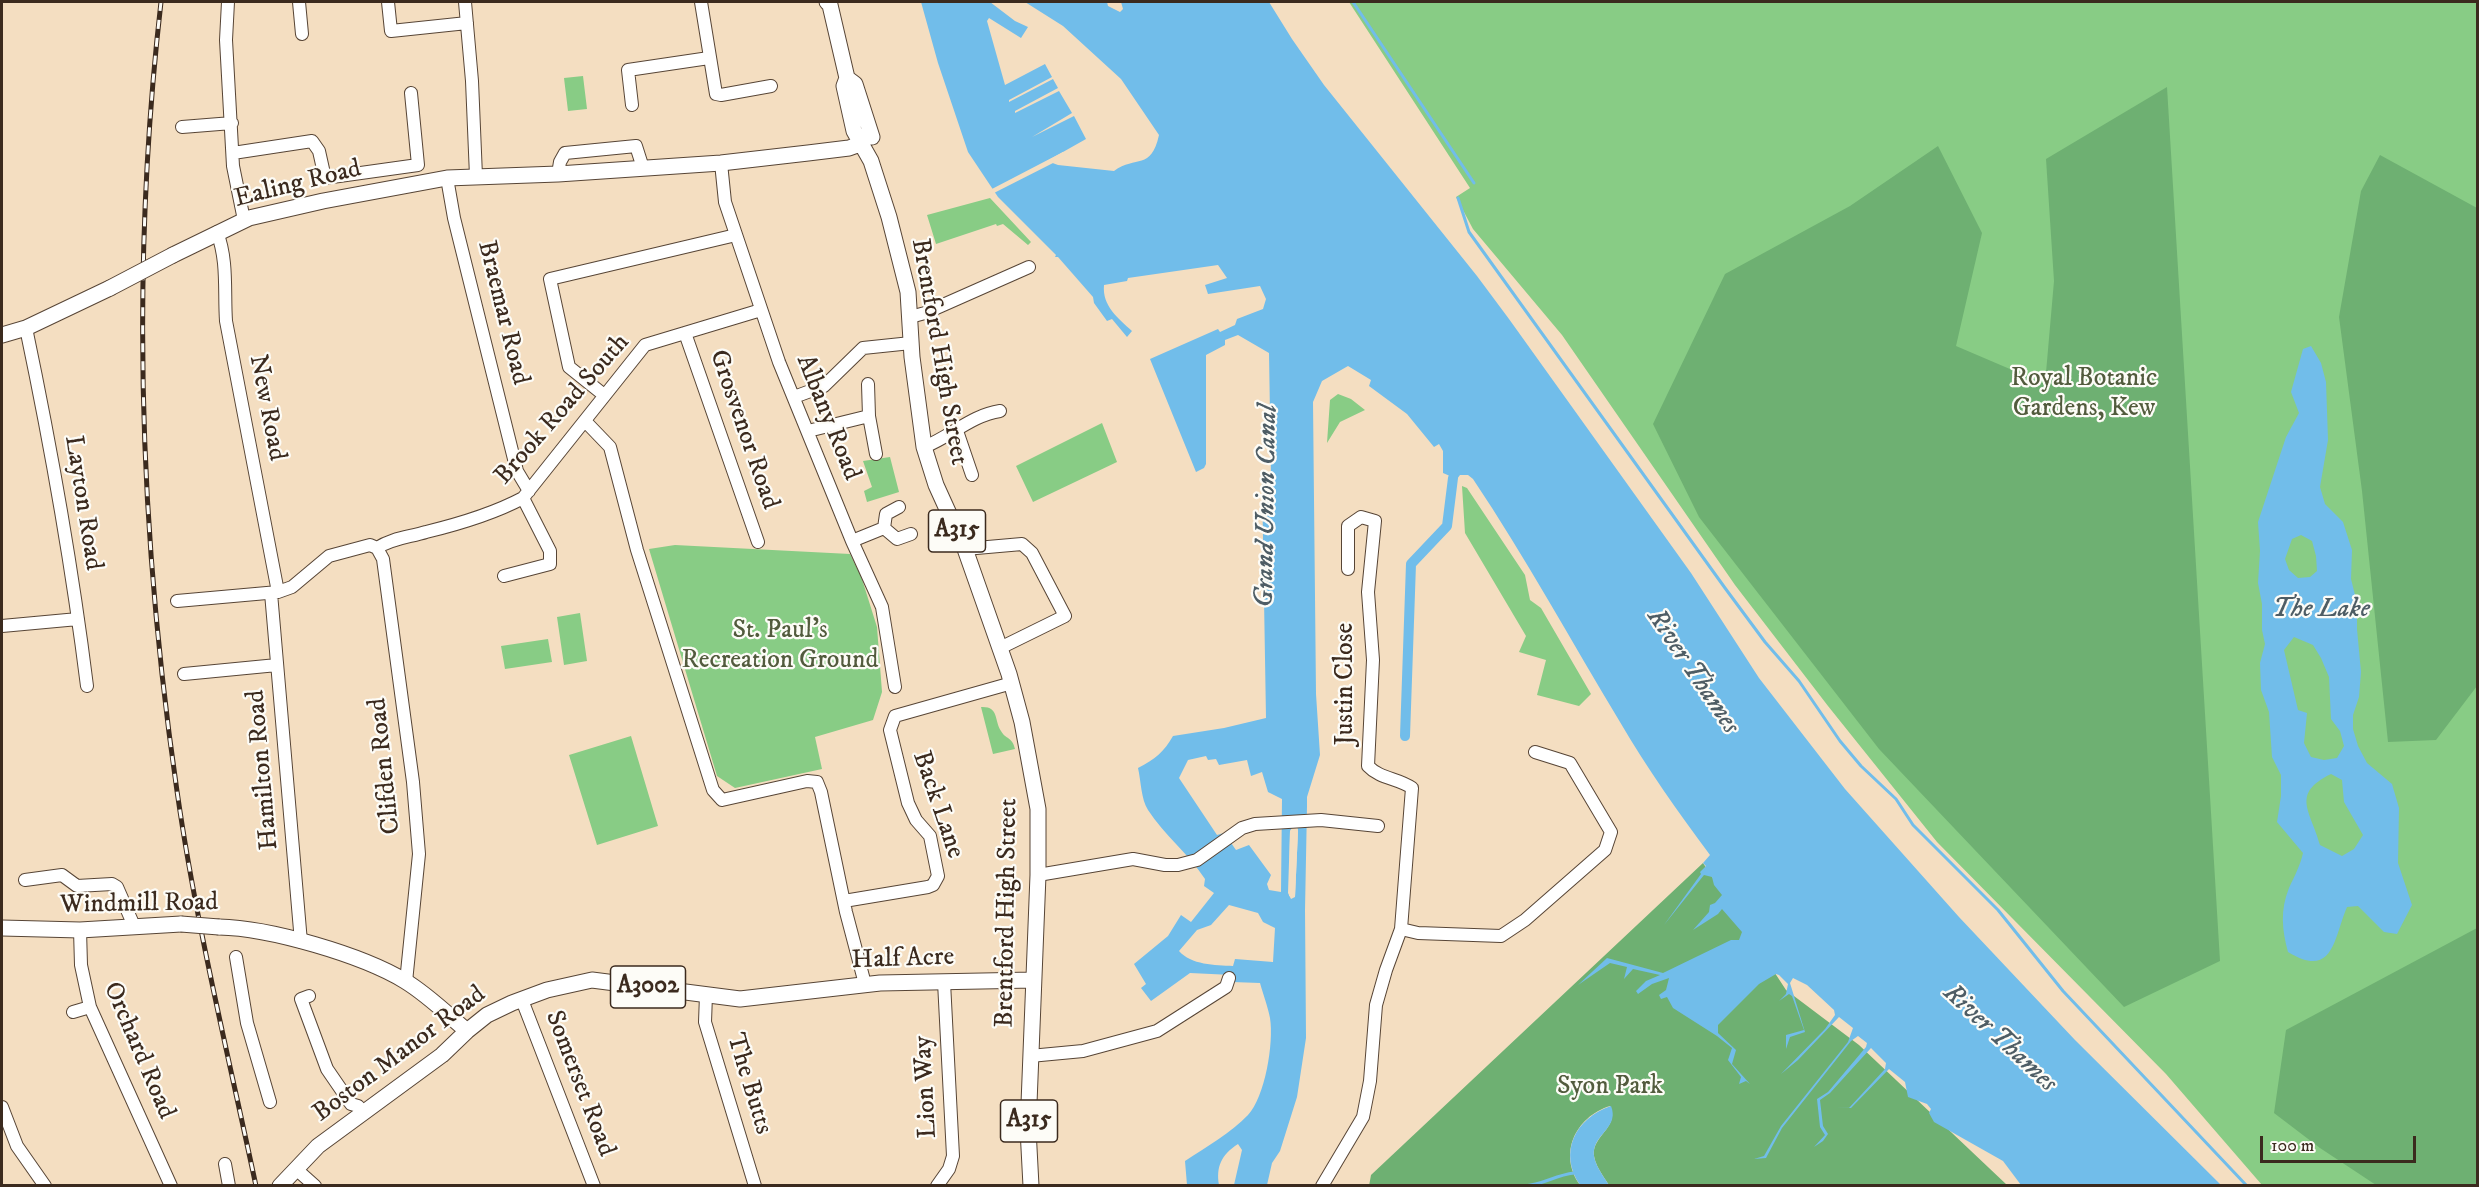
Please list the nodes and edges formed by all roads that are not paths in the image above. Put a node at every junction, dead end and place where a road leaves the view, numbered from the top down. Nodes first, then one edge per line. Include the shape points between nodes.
1 (228, 2) edge
2 (298, 2) edge
3 (388, 2) edge
4 (465, 2) edge
5 (701, 2) edge
6 (829, 3) edge
7 (467, 23) junction
8 (302, 34) dead end
9 (709, 58) junction
10 (847, 78) junction
11 (771, 86) dead end
12 (411, 93) dead end
13 (632, 105) dead end
14 (232, 123) junction
15 (182, 127) dead end
16 (869, 129) junction
17 (860, 144) junction
18 (233, 153) junction
19 (871, 161) junction
20 (721, 163) junction
21 (643, 168) junction
22 (558, 174) junction
23 (476, 176) junction
24 (447, 178) junction
25 (244, 220) junction
26 (217, 232) junction
27 (736, 235) junction
28 (1029, 267) dead end
29 (761, 310) junction
30 (910, 317) junction
31 (26, 328) junction
32 (685, 333) junction
33 (2, 335) edge
34 (911, 343) junction
35 (868, 384) dead end
36 (604, 395) junction
37 (795, 397) junction
38 (1000, 411) dead end
39 (869, 416) junction
40 (585, 421) junction
41 (808, 431) junction
42 (957, 431) junction
43 (924, 447) junction
44 (876, 454) dead end
45 (972, 475) dead end
46 (526, 495) junction
47 (899, 507) dead end
48 (884, 528) junction
49 (911, 534) dead end
50 (852, 541) junction
51 (758, 542) dead end
52 (377, 548) junction
53 (965, 549) junction
54 (1348, 569) dead end
55 (504, 576) dead end
56 (275, 593) junction
57 (177, 601) dead end
58 (78, 618) junction
59 (2, 626) edge
60 (1000, 648) junction
61 (277, 665) junction
62 (184, 674) dead end
63 (1012, 683) junction
64 (87, 686) dead end
65 (895, 687) dead end
66 (1535, 752) dead end
67 (1378, 826) dead end
68 (1038, 875) junction
69 (25, 880) dead end
70 (844, 901) junction
71 (134, 926) junction
72 (2, 928) edge
73 (1401, 929) junction
74 (80, 930) junction
75 (301, 942) junction
76 (236, 957) dead end
77 (1229, 978) dead end
78 (1033, 980) junction
79 (406, 982) junction
80 (944, 982) junction
81 (865, 984) junction
82 (776, 994) joint
83 (706, 995) junction
84 (309, 996) dead end
85 (522, 1000) junction
86 (90, 1007) junction
87 (73, 1011) dead end
88 (467, 1030) junction
89 (1030, 1056) junction
90 (270, 1102) dead end
91 (2, 1107) edge
92 (364, 1113) junction
93 (225, 1164) dead end
94 (296, 1169) junction
95 (45, 1185) edge
96 (171, 1185) edge
97 (229, 1185) edge
98 (280, 1185) edge
99 (315, 1185) edge
100 (594, 1185) edge
101 (755, 1185) edge
102 (937, 1185) edge
103 (1031, 1185) edge
104 (1322, 1185) edge

1 - 14 street via 226,40
2 - 8 street
3 - 7 street via 391,31
4 - 7 street
5 - 9 street
6 - 10 main road, Brentford High Street / A315
7 - 23 street
9 - 11 street via 716,94
9 - 13 street via 628,70
10 - 16 main road, Brentford High Street / A315 via 855,84
10 - 17 main road, Brentford High Street / A315 via 844,92
12 - 18 street, Ealing Road via 418,165 325,178 320,151 312,141
14 - 15 street
14 - 18 street
16 - 17 main road
16 - 19 main road, Brentford High Street / A315 via 873,142
17 - 19 main road, Brentford High Street / A315
17 - 20 main road, Ealing Road
18 - 25 street
19 - 30 main road, Brentford High Street / A315 via 908,292
20 - 21 main road, Ealing Road
20 - 27 street, Albany Road via 725,202
21 - 22 main road, Ealing Road
21 - 22 street via 636,146 565,153
22 - 23 main road, Ealing Road
23 - 24 main road, Ealing Road
24 - 25 main road, Ealing Road
24 - 46 street, Braemar Road
25 - 26 main road, Ealing Road
26 - 31 main road, Ealing Road, bridge
26 - 56 street, New Road via 226,273 226,321
27 - 29 street, Albany Road
27 - 36 street via 550,279 569,367
28 - 30 street
29 - 32 street, Brook Road South
29 - 37 street, Albany Road
30 - 34 main road, Brentford High Street / A315
31 - 33 main road, Ealing Road
31 - 58 street, Layton Road
32 - 36 street, Brook Road South via 645,345
32 - 51 street, Grosvenor Road
34 - 37 street via 863,348 824,386
34 - 43 main road, Brentford High Street / A315
35 - 39 street
36 - 40 street, Brook Road South
37 - 41 street, Albany Road
38 - 42 street via 964,424
39 - 41 street
39 - 44 street
40 - 46 street, Brook Road South
40 - 70 street via 610,447 637,550 717,796 722,800 817,782
41 - 50 street, Albany Road
42 - 43 street
42 - 45 street
43 - 53 main road, Brentford High Street / A315 via 936,485
46 - 52 street, Brook Road South via 497,511
46 - 55 street, Braemar Road via 552,559 550,564
47 - 48 street via 886,514
48 - 49 street via 897,539
48 - 50 street
50 - 65 street, Albany Road via 882,607
52 - 56 street, Brook Road South via 370,545 328,556 292,587
52 - 79 street, Clifden Road via 383,560 419,854
53 - 60 main road, Brentford High Street / A315
53 - 60 street via 1022,544 1032,553 1065,616
54 - 73 street, Justin Close via 1348,526 1361,517 1370,518 1375,521 1368,592 1373,660 1368,766 1375,773 1412,788
56 - 57 street
56 - 61 street, Hamilton Road
58 - 59 street
58 - 64 street, Layton Road
60 - 63 main road, Brentford High Street / A315
61 - 62 street
61 - 75 street, Hamilton Road
63 - 68 main road, Brentford High Street / A315 via 1038,809
63 - 70 street, Back Lane via 900,713 892,720 890,730 909,807 932,842 937,879 928,887
66 - 73 street via 1570,763 1611,832 1605,850 1501,936
67 - 68 street via 1330,820 1256,824 1242,828 1197,860 1165,866 1133,859
68 - 78 main road, Brentford High Street / A315
69 - 71 street via 62,875 77,886 112,884 117,887
70 - 81 street
71 - 74 main road, Windmill Road
71 - 75 main road, Windmill Road, bridge via 219,927
72 - 74 main road, Windmill Road
73 - 104 street via 1376,1005 1363,1117
74 - 86 street, Orchard Road via 81,965
75 - 79 main road, Windmill Road
76 - 90 street via 247,1023
77 - 89 street via 1226,987 1157,1031 1083,1051
78 - 80 main road, Half Acre / A3002
78 - 89 main road, Brentford High Street / A315
79 - 88 main road, Windmill Road
80 - 81 main road, Half Acre / A3002
80 - 102 street, Lion Way via 953,1156
81 - 82 main road, Half Acre / A3002
82 - 83 main road, Boston Manor Road / A3002 via 740,999
83 - 85 main road, Boston Manor Road / A3002 via 592,980
83 - 101 street, The Butts via 705,1022
84 - 92 street via 301,999 327,1069 351,1104
85 - 88 main road, Boston Manor Road / A3002
85 - 100 street, Somerset Road
86 - 87 street
86 - 96 street, Orchard Road
88 - 92 main road, Boston Manor Road / A3002 via 442,1056
89 - 103 main road, Brentford High Street / A315
91 - 95 street via 17,1146
92 - 94 main road, Boston Manor Road / A3002 via 318,1146
93 - 97 street
94 - 98 main road, Boston Manor Road / A3002
94 - 99 street

